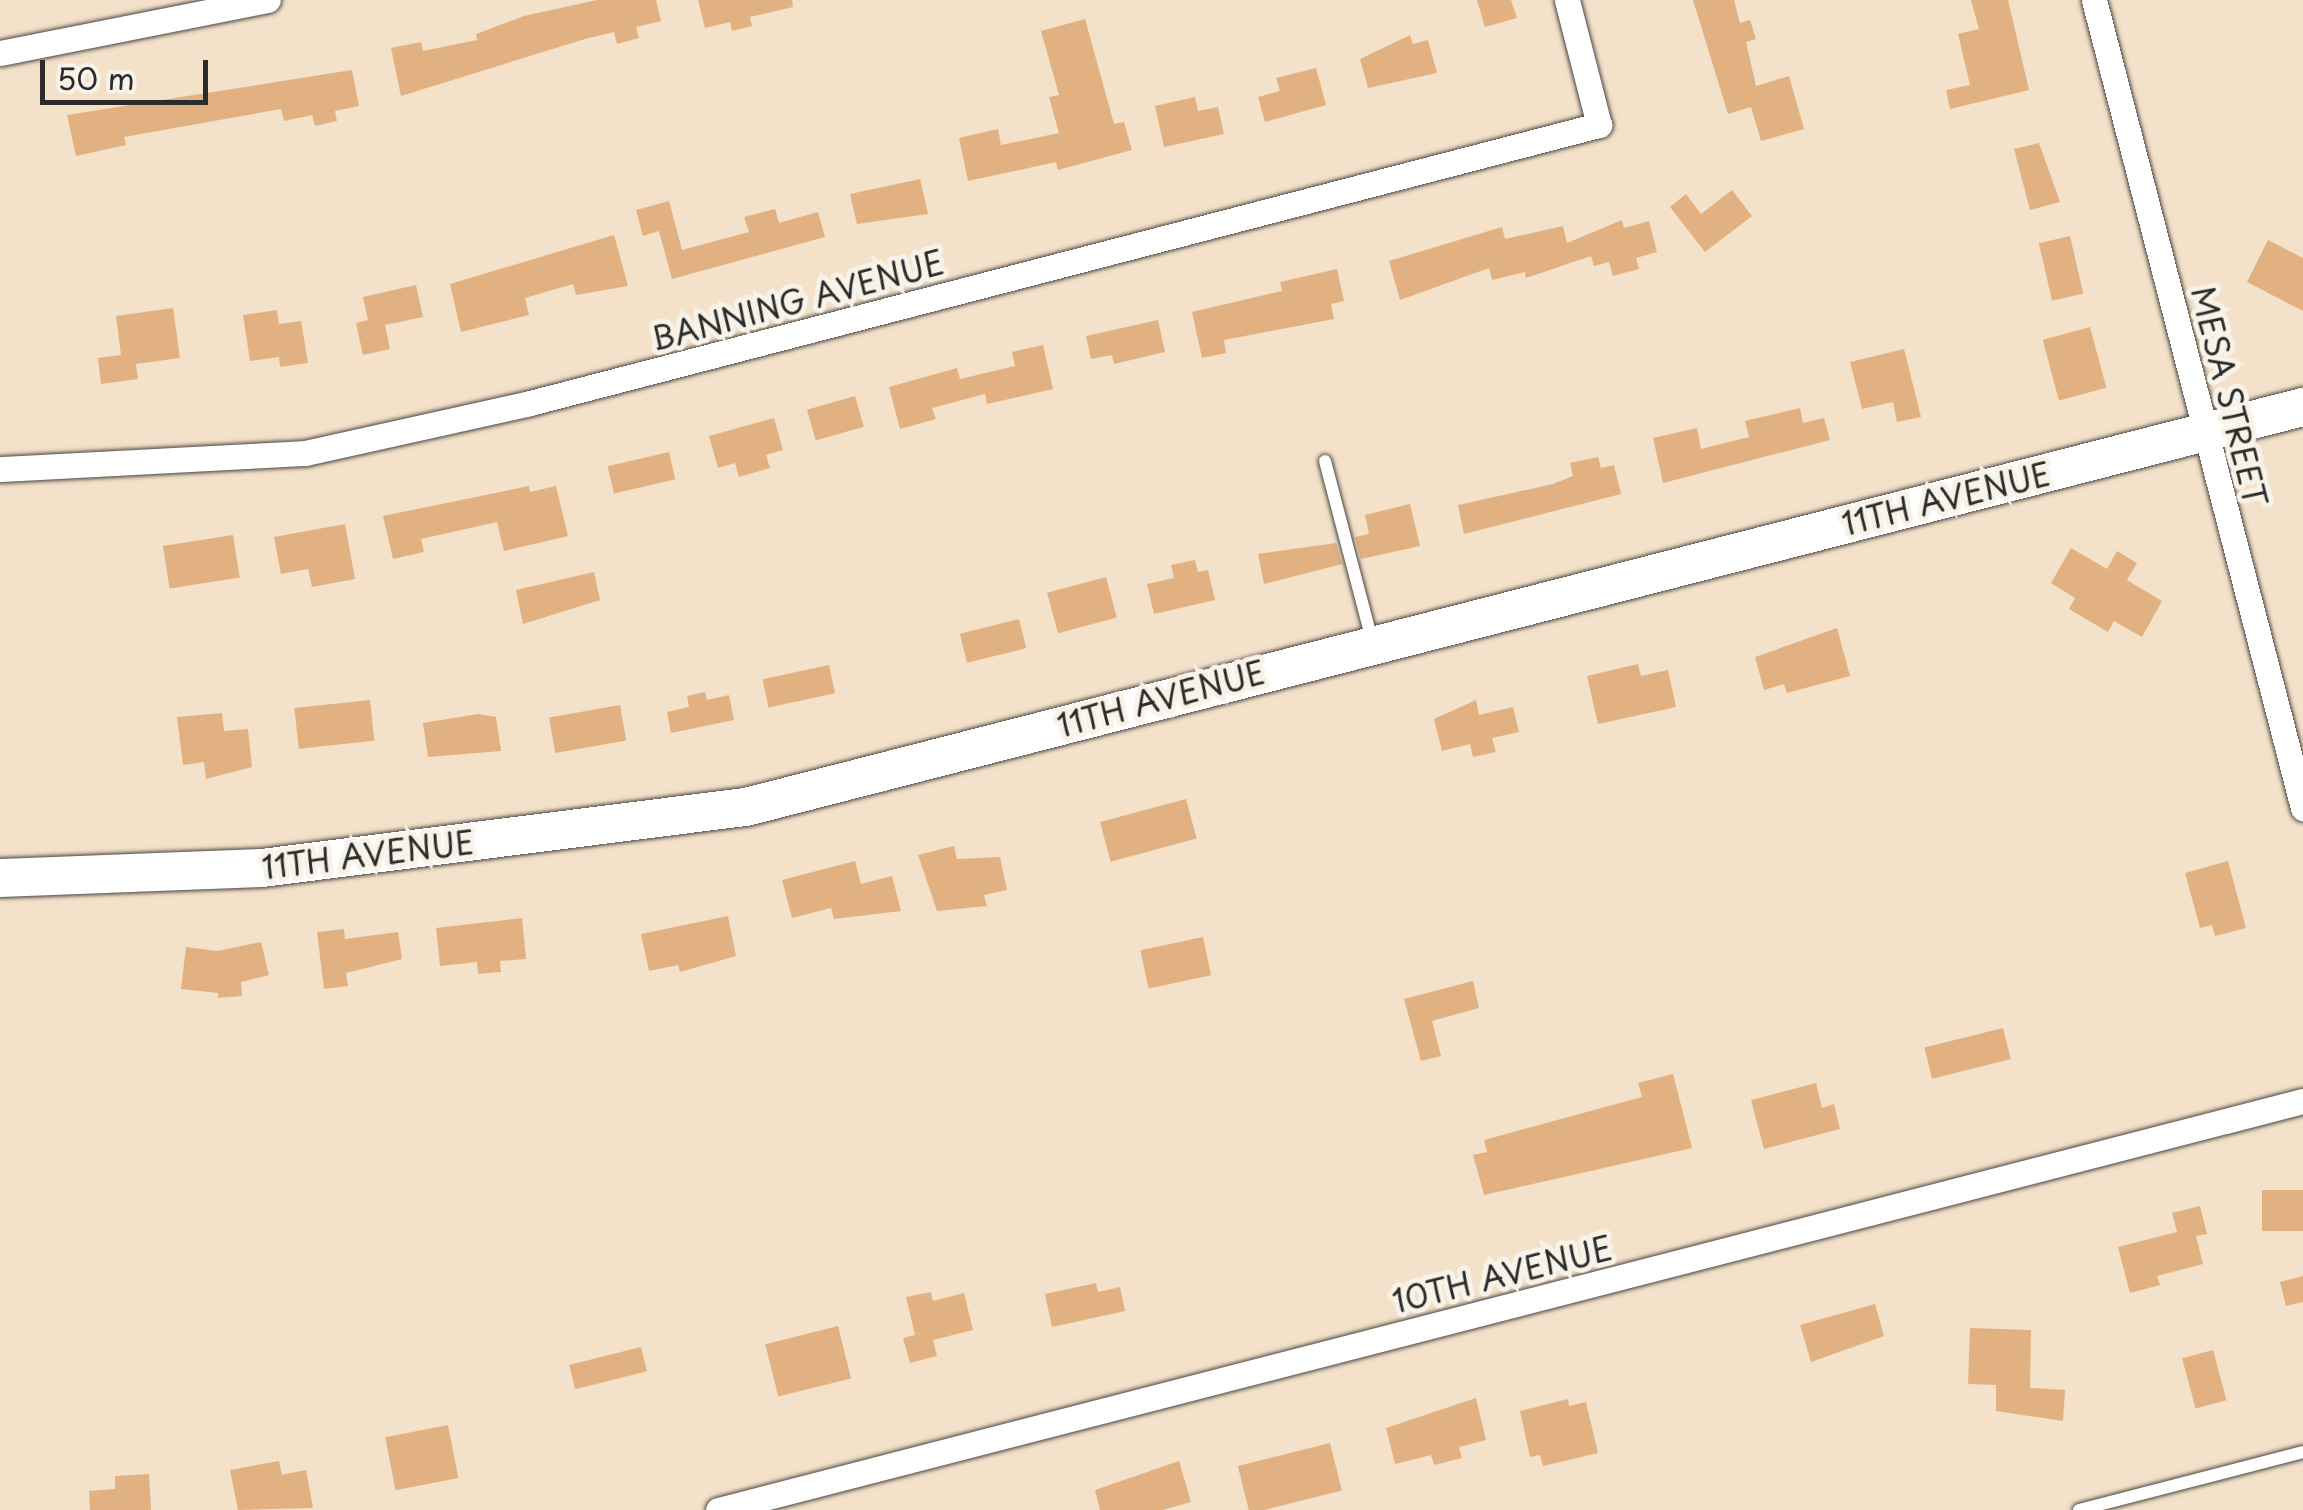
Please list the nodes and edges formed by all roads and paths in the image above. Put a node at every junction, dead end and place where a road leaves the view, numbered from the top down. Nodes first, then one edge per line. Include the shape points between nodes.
1 (268, 0) edge
2 (1567, 0) edge
3 (2094, 0) edge
4 (0, 53) edge
5 (2303, 407) edge
6 (2205, 433) junction
7 (1325, 461) dead end
8 (0, 469) edge
9 (1372, 643) junction
10 (2303, 808) edge
11 (0, 878) edge
12 (2303, 1101) edge
13 (2303, 1452) edge
14 (718, 1510) edge
15 (2079, 1510) edge

1 - 4 street
2 - 8 street, BANNING AVENUE via 1599,125 530,403 305,453
3 - 6 street, MESA STREET
5 - 6 main road, 11TH AVENUE
6 - 9 main road, 11TH AVENUE
6 - 10 street, MESA STREET
7 - 9 lane
9 - 11 main road, 11TH AVENUE via 746,807 262,868
12 - 14 street, 10TH AVENUE
13 - 15 lane

